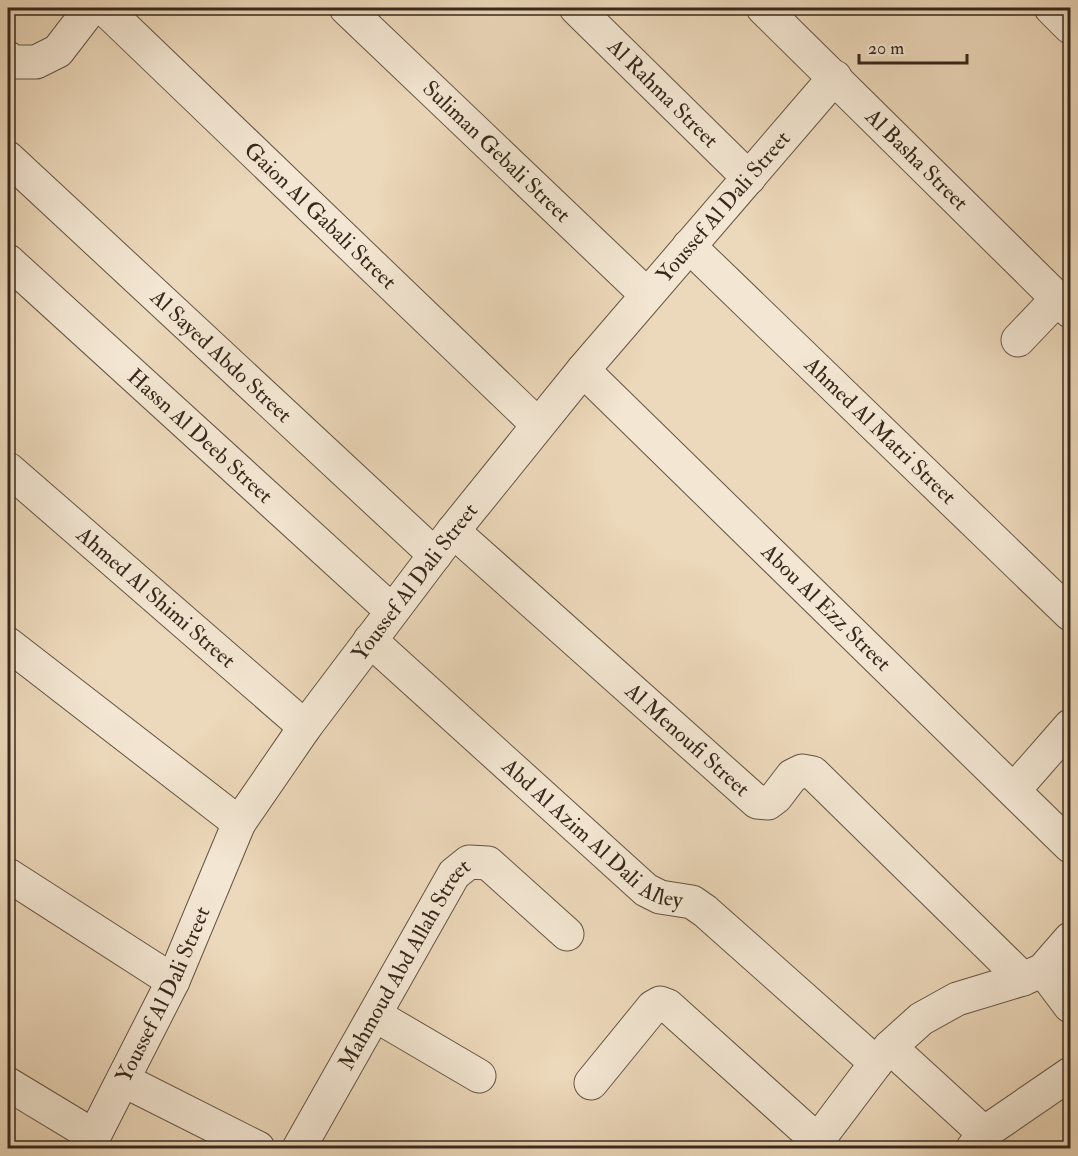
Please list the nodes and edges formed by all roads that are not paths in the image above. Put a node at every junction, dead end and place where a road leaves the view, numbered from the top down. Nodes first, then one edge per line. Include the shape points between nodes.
1 (92, 8) edge
2 (104, 8) edge
3 (346, 8) edge
4 (576, 8) edge
5 (763, 8) edge
6 (1051, 8) edge
7 (1071, 27) edge
8 (10, 60) edge
9 (835, 77) junction
10 (8, 158) edge
11 (748, 178) junction
12 (689, 246) junction
13 (8, 261) edge
14 (647, 295) junction
15 (1066, 302) edge
16 (1018, 339) dead end
17 (583, 370) junction
18 (538, 425) junction
19 (8, 469) edge
20 (444, 543) junction
21 (392, 611) junction
22 (1071, 614) edge
23 (370, 640) junction
24 (8, 644) edge
25 (1071, 726) edge
26 (305, 727) junction
27 (1014, 790) junction
28 (239, 823) junction
29 (1071, 846) edge
30 (8, 875) edge
31 (567, 934) dead end
32 (1071, 939) edge
33 (1033, 975) junction
34 (173, 981) junction
35 (1071, 1006) edge
36 (375, 1015) junction
37 (883, 1055) junction
38 (1071, 1074) edge
39 (479, 1076) dead end
40 (123, 1080) junction
41 (591, 1083) dead end
42 (8, 1084) edge
43 (91, 1142) edge
44 (983, 1142) edge
45 (815, 1145) edge
46 (258, 1149) edge
47 (299, 1149) edge

1 - 8 street via 58,51 36,62
2 - 18 street, Gaion Al Gabali Street
3 - 14 street, Suliman Gebali Street
4 - 11 street, Al Rahma Street
5 - 9 street, Al Basha Street
6 - 7 street
9 - 11 street, Youssef Al Dali Street
9 - 15 street, Al Basha Street
10 - 20 street, Al Sayed Abdo Street
11 - 12 street, Youssef Al Dali Street
12 - 14 street, Youssef Al Dali Street
12 - 22 street, Ahmed Al Matri Street
13 - 21 street, Hassn Al Deeb Street
14 - 17 street, Youssef Al Dali Street
15 - 16 street
17 - 18 street, Youssef Al Dali Street
17 - 27 street, Abou Al Ezz Street
18 - 20 street, Youssef Al Dali Street
19 - 26 street, Ahmed Al Shimi Street
20 - 21 street, Youssef Al Dali Street
20 - 33 street, Al Menoufi Street via 757,802 768,803 792,776 802,771 813,774
21 - 23 street, Youssef Al Dali Street
23 - 26 street, Youssef Al Dali Street
23 - 37 street, Abd Al Azim Al Dali Alley via 646,891 692,902
24 - 28 street
25 - 27 street
26 - 28 street, Youssef Al Dali Street
27 - 29 street, Abou Al Ezz Street
28 - 34 street, Youssef Al Dali Street
30 - 34 street
31 - 36 street, Mahmoud Abd Allah Street via 488,863 469,862 454,874
32 - 33 street
33 - 35 street
33 - 37 street via 957,999 921,1019
34 - 40 street, Youssef Al Dali Street
36 - 39 street
36 - 47 street, Mahmoud Abd Allah Street
37 - 44 street, Abd Al Azim Al Dali Alley
37 - 45 street
38 - 44 street
40 - 43 street, Youssef Al Dali Street
40 - 46 street
41 - 45 street via 652,1007 660,1003 668,1006
42 - 43 street

